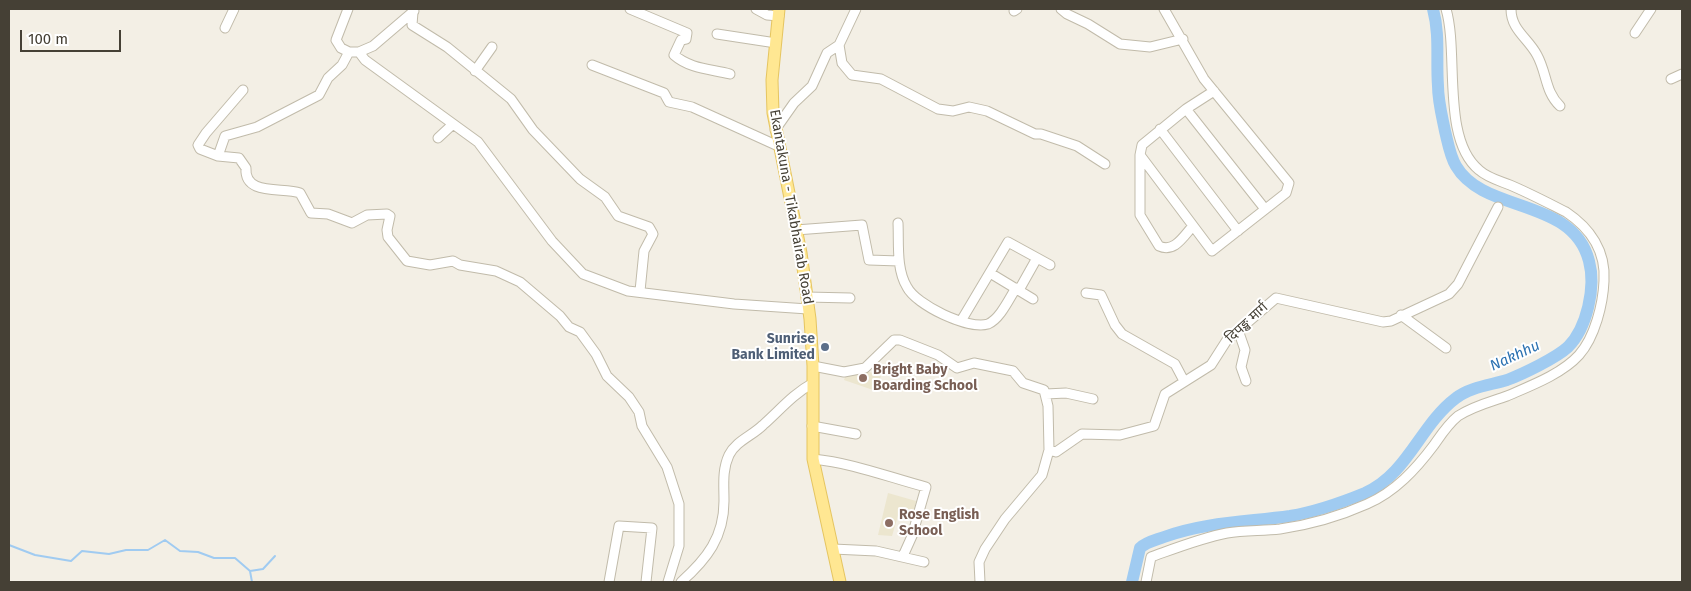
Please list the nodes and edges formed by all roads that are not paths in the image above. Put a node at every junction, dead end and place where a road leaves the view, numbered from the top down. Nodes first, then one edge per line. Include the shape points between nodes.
1 (234, 9) edge
2 (348, 9) edge
3 (630, 9) edge
4 (756, 9) edge
5 (856, 9) edge
6 (1164, 9) edge
7 (1446, 9) edge
8 (1511, 9) edge
9 (1651, 9) edge
10 (414, 11) edge
11 (1067, 11) edge
12 (779, 12) edge
13 (225, 28) dead end
14 (1635, 33) dead end
15 (717, 34) dead end
16 (1183, 39) junction
17 (776, 43) junction
18 (839, 45) junction
19 (492, 47) dead end
20 (349, 52) junction
21 (359, 52) junction
22 (592, 65) dead end
23 (475, 71) junction
24 (730, 74) dead end
25 (1682, 74) edge
26 (1670, 79) dead end
27 (243, 90) dead end
28 (1214, 91) junction
29 (1560, 106) dead end
30 (1186, 109) junction
31 (452, 125) junction
32 (1160, 128) junction
33 (775, 130) junction
34 (438, 138) dead end
35 (778, 146) junction
36 (1140, 154) junction
37 (218, 156) junction
38 (1105, 164) dead end
39 (1498, 208) dead end
40 (1265, 209) junction
41 (898, 223) dead end
42 (1192, 227) junction
43 (796, 230) junction
44 (1238, 231) junction
45 (1037, 258) junction
46 (899, 260) junction
47 (1050, 265) dead end
48 (990, 273) junction
49 (1018, 289) junction
50 (640, 291) junction
51 (1086, 293) dead end
52 (850, 298) dead end
53 (1033, 299) dead end
54 (807, 303) junction
55 (1402, 315) junction
56 (961, 321) junction
57 (1238, 330) junction
58 (1446, 348) dead end
59 (813, 366) junction
60 (1246, 381) dead end
61 (1184, 382) junction
62 (813, 383) junction
63 (1046, 394) junction
64 (1093, 399) dead end
65 (812, 426) junction
66 (856, 434) dead end
67 (1049, 450) junction
68 (813, 459) junction
69 (833, 549) junction
70 (904, 556) junction
71 (924, 562) dead end
72 (609, 582) edge
73 (646, 582) edge
74 (668, 582) edge
75 (681, 582) edge
76 (840, 582) edge
77 (980, 582) edge
78 (1146, 582) edge

1 - 13 street
2 - 20 street via 336,40
3 - 24 street via 687,33 674,55 681,61
4 - 12 street via 767,15
5 - 18 street
6 - 16 street
7 - 78 street via 1452,38 1452,93 1462,144 1472,163 1487,176 1566,212 1597,242 1605,275 1604,288 1599,314 1587,341 1580,354 1556,372 1457,417 1408,476 1386,494 1367,504 1300,525 1229,532 1151,557
8 - 29 street via 1516,28 1537,54 1549,93
9 - 14 street
10 - 21 street via 373,46
10 - 23 street via 412,25 447,47
11 - 16 street via 1120,44 1150,47
12 - 17 main road, Ekantakuna - Tikabhairab Road
15 - 17 street
16 - 28 street
17 - 33 main road, Ekantakuna - Tikabhairab Road via 772,80
18 - 33 street via 827,53 812,86 794,103
18 - 38 street via 842,63 852,75 881,79 938,108 953,111 969,107 987,111 1035,134 1077,146
19 - 23 street
20 - 21 street
20 - 37 street via 319,95 257,127 225,136
21 - 31 street via 364,60
22 - 35 street via 664,92 669,102 692,107
23 - 50 street via 511,99 533,130 580,179 604,197 618,216 649,227 653,234 644,251
25 - 26 street
27 - 37 street via 198,145 200,149
28 - 30 street
28 - 40 street via 1289,183 1286,193
30 - 32 street
30 - 40 street
31 - 34 street
31 - 50 street via 478,142 552,241 583,274 628,291
32 - 36 street via 1142,145
32 - 44 street
33 - 35 main road, Ekantakuna - Tikabhairab Road
35 - 43 main road, Ekantakuna - Tikabhairab Road
36 - 42 street
36 - 42 street via 1140,215 1159,246 1173,247
37 - 74 street via 239,158 250,183 264,189 300,193 311,213 328,214 352,222 367,215 386,214 390,216 386,230 388,236 407,261 430,265 453,261 506,274 569,327 580,332 607,376 639,412 642,426 667,467 675,489 680,511 679,546
39 - 55 street, दिपङ्ख मार्ग via 1453,290
40 - 44 street
41 - 46 street
42 - 44 street via 1212,251
43 - 46 street via 862,224 869,260
43 - 54 main road, Ekantakuna - Tikabhairab Road
45 - 47 street
45 - 48 street via 1008,242
45 - 49 street
46 - 56 street via 906,287 920,303
48 - 49 street
48 - 56 street
49 - 53 street
49 - 56 street via 995,319 987,324 972,325
50 - 54 street via 734,304
51 - 61 street via 1101,295 1117,329 1175,364
52 - 54 street
54 - 59 main road, Ekantakuna - Tikabhairab Road
55 - 57 street, दिपङ्ख मार्ग via 1391,321 1372,321 1276,298
55 - 58 street
57 - 60 street via 1245,350 1241,367
57 - 61 street, दिपङ्ख मार्ग via 1227,340 1211,366
59 - 62 main road, Ekantakuna - Tikabhairab Road
59 - 63 street via 844,372 865,368 894,340 900,340 957,368 974,362 1013,371 1022,382 1044,390
61 - 67 street, दिपङ्ख मार्ग via 1164,394 1154,426 1120,434 1082,434 1056,452
62 - 65 main road, Ekantakuna - Tikabhairab Road
62 - 75 street via 796,393 762,427 738,443 729,455 722,479 722,522 717,538 702,564
63 - 64 street via 1066,393
63 - 67 street
65 - 66 street
65 - 68 main road, Ekantakuna - Tikabhairab Road
67 - 77 street via 1042,475 985,549 979,562
68 - 69 main road, Ekantakuna - Tikabhairab Road
68 - 70 street via 861,467 926,487
69 - 70 street
69 - 76 main road, Ekantakuna - Tikabhairab Road
70 - 71 street
72 - 73 street via 619,526 652,528

